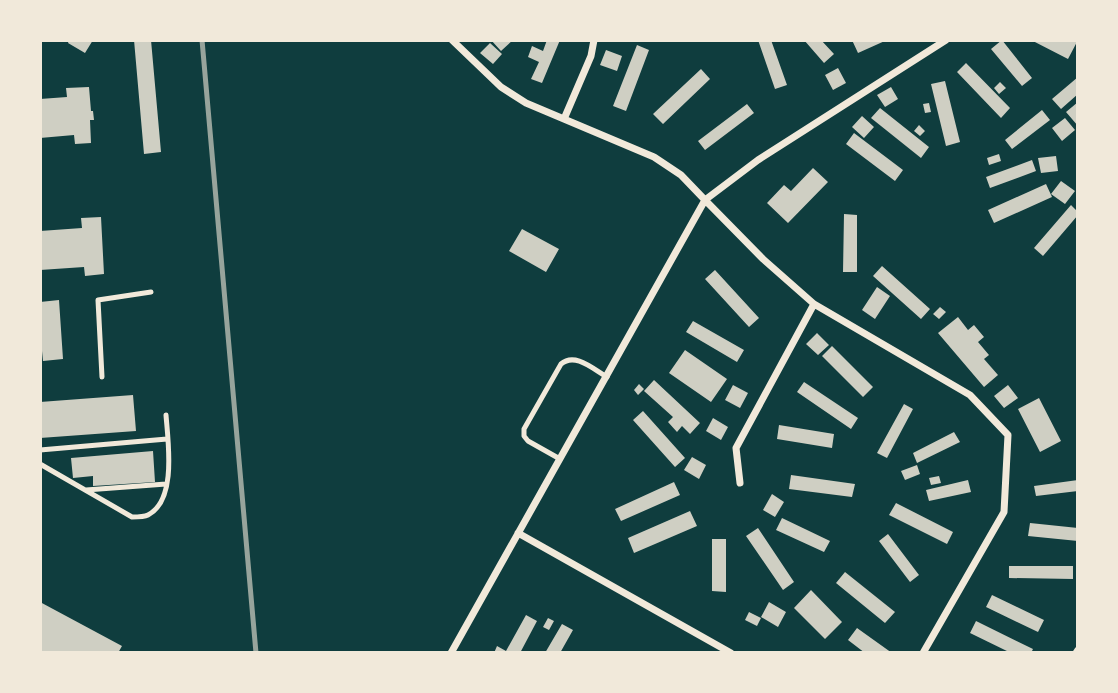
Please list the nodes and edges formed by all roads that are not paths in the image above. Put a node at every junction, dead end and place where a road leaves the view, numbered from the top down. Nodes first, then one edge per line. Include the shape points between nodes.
1 (452, 40) edge
2 (594, 40) edge
3 (946, 40) edge
4 (564, 119) junction
5 (705, 200) junction
6 (151, 292) dead end
7 (814, 304) junction
8 (102, 377) dead end
9 (607, 377) junction
10 (166, 415) dead end
11 (167, 439) junction
12 (40, 450) edge
13 (560, 459) junction
14 (40, 464) edge
15 (740, 483) dead end
16 (166, 484) junction
17 (86, 490) junction
18 (518, 533) junction
19 (451, 653) edge
20 (732, 653) edge
21 (923, 653) edge

1 - 4 street via 501,87
2 - 4 street
3 - 5 street via 758,160
4 - 5 street via 653,157 681,175
5 - 7 street
5 - 9 street
6 - 8 lane via 98,300
7 - 15 street via 736,449
7 - 21 street via 970,395 1008,435 1004,512
9 - 13 street
9 - 13 lane via 567,359 530,418 524,436
10 - 11 lane
11 - 12 lane
11 - 16 lane
13 - 18 street
14 - 17 lane
16 - 17 lane
16 - 17 lane via 161,504 147,516 132,517
18 - 19 street
18 - 20 street

